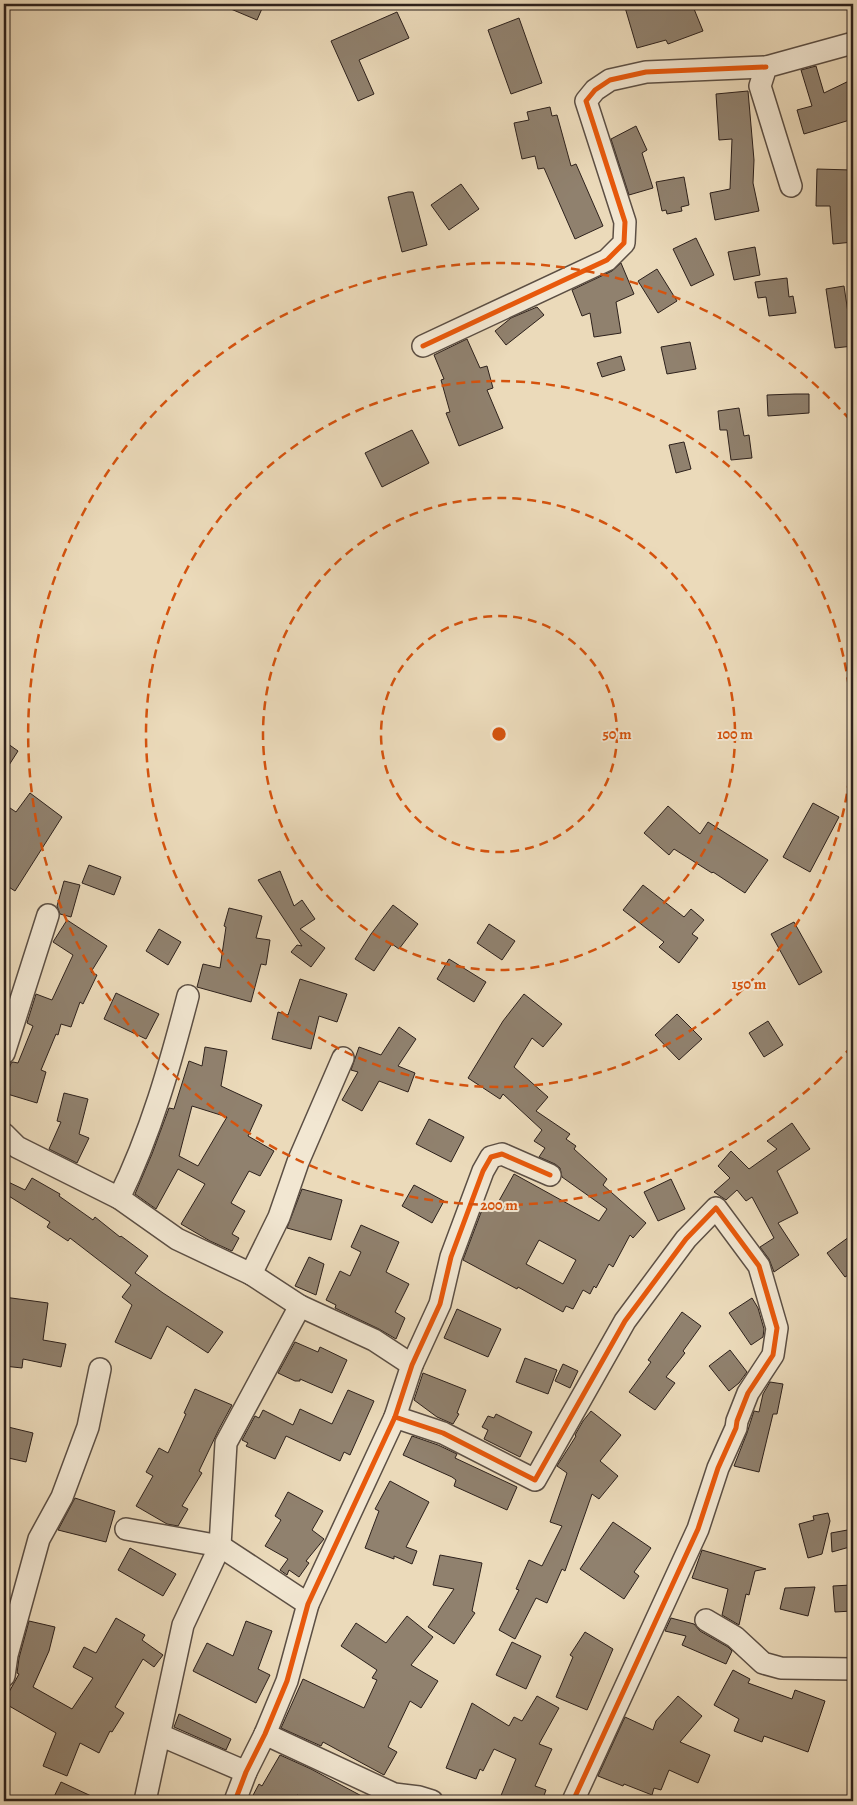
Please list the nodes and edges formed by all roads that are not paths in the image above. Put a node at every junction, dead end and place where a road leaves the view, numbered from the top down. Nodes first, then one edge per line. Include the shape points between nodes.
1 (853, 43) edge
2 (766, 67) junction
3 (791, 186) dead end
4 (423, 346) dead end
5 (48, 916) dead end
6 (188, 996) dead end
7 (4, 1053) edge
8 (343, 1058) dead end
9 (4, 1134) edge
10 (550, 1175) dead end
11 (119, 1198) junction
12 (251, 1274) junction
13 (300, 1306) junction
14 (412, 1365) junction
15 (100, 1369) dead end
16 (395, 1417) junction
17 (126, 1529) dead end
18 (220, 1546) junction
19 (308, 1604) junction
20 (706, 1620) dead end
21 (853, 1669) edge
22 (4, 1676) edge
23 (265, 1734) junction
24 (160, 1735) junction
25 (246, 1772) junction
26 (145, 1801) edge
27 (235, 1801) edge
28 (432, 1801) edge
29 (573, 1801) edge

1 - 2 street
2 - 3 street via 760,86
2 - 4 street via 646,72 610,80 595,90 586,102 625,222 624,242 607,260
5 - 7 street
6 - 11 street via 152,1121
8 - 12 street via 298,1162 279,1217
9 - 11 street via 17,1147
10 - 14 street via 502,1154 491,1157 451,1257 440,1304
11 - 12 street via 177,1238
12 - 13 street
13 - 14 street via 374,1340
13 - 18 street via 226,1444
14 - 16 street
15 - 22 street via 88,1427 62,1497 39,1539
16 - 19 street
16 - 29 street via 443,1432 535,1480 625,1321 686,1238 716,1208 759,1266 777,1328 773,1355 748,1393 698,1529
17 - 18 street
18 - 19 street
18 - 24 street via 183,1625
19 - 23 street via 287,1681
20 - 21 street via 736,1637 763,1663 781,1668
23 - 25 street
23 - 28 street via 394,1794
24 - 25 street
24 - 26 street
25 - 27 street

